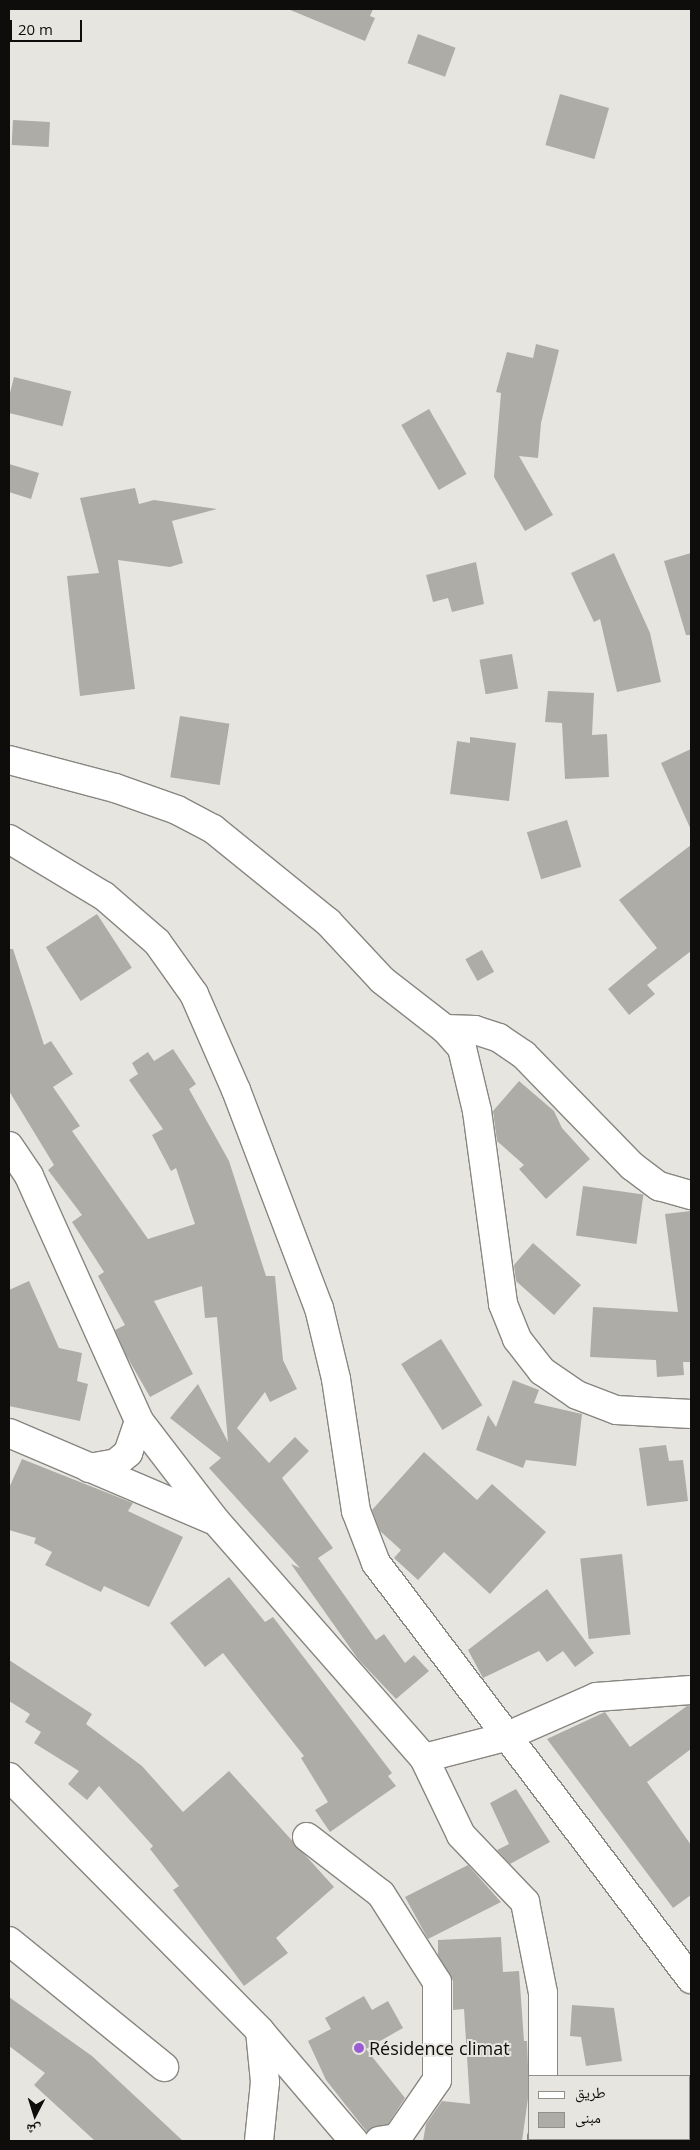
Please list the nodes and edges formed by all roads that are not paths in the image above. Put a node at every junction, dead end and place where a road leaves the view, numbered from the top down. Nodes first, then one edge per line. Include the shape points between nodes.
1 (9, 760) edge
2 (9, 839) edge
3 (445, 1029) junction
4 (9, 1146) edge
5 (691, 1195) edge
6 (691, 1414) edge
7 (139, 1420) junction
8 (9, 1433) edge
9 (89, 1468) junction
10 (214, 1520) junction
11 (691, 1690) edge
12 (505, 1737) junction
13 (424, 1758) junction
14 (9, 1777) edge
15 (307, 1837) dead end
16 (9, 1941) edge
17 (691, 1979) edge
18 (260, 2032) junction
19 (164, 2067) dead end
20 (543, 2075) edge
21 (260, 2141) edge
22 (354, 2141) edge
23 (379, 2141) edge

1 - 3 street via 115,788 177,810 213,829 328,922 382,980
2 - 12 street via 104,896 157,942 194,994 319,1308 336,1379 356,1511 376,1563
3 - 5 street via 475,1030 499,1038 524,1055 632,1166 660,1186
3 - 6 street via 462,1048 474,1102 503,1304 517,1339 542,1372 577,1395 616,1410
4 - 7 street via 29,1176
7 - 9 street via 128,1453 116,1463
7 - 10 street
8 - 9 street
9 - 10 street
10 - 13 street
11 - 12 street via 596,1697
12 - 13 street
12 - 17 street
13 - 20 street via 461,1835 525,1902 543,1993
14 - 18 street
15 - 23 street via 381,1894 437,1982 437,2080 397,2138
16 - 19 street
18 - 21 street via 265,2082
18 - 22 street

